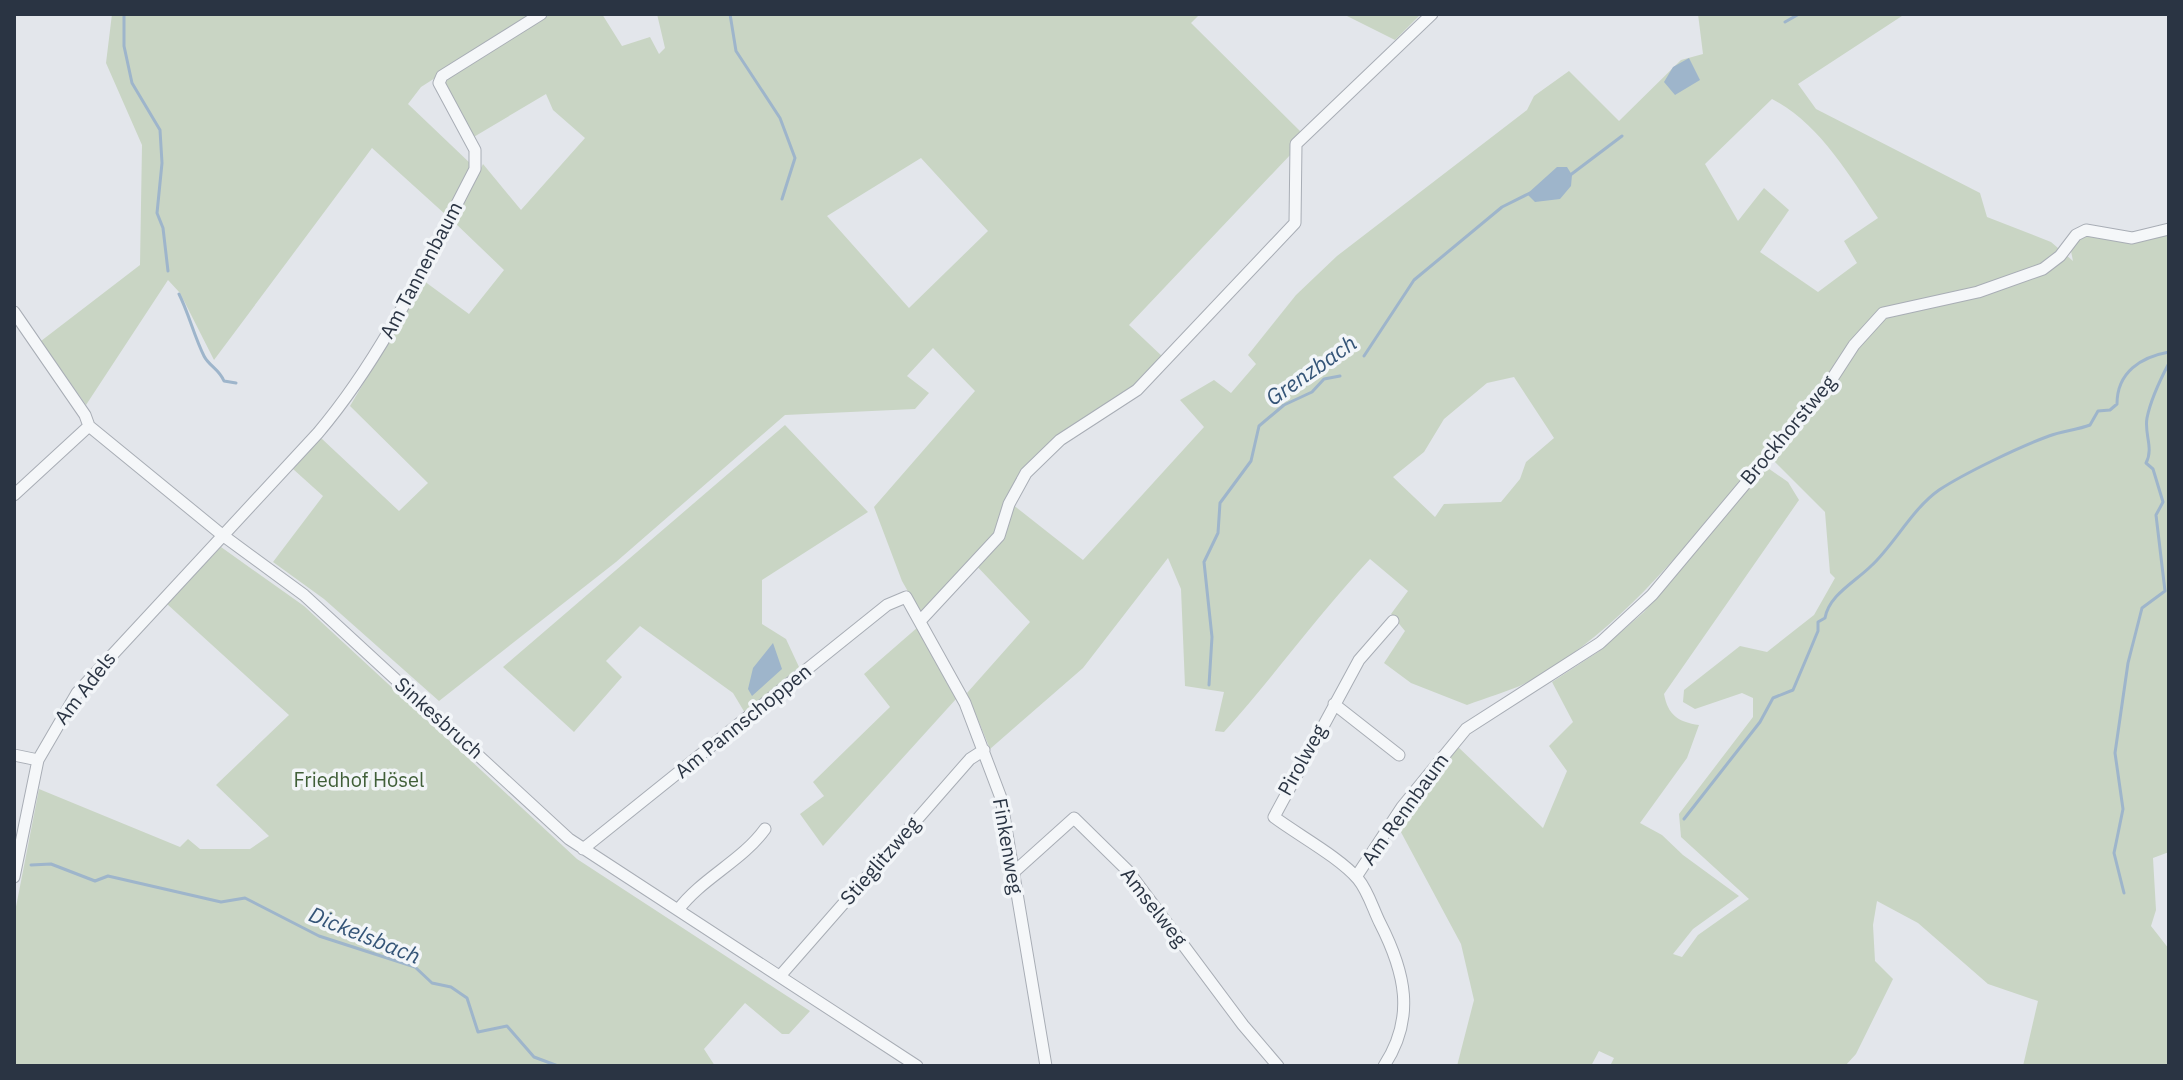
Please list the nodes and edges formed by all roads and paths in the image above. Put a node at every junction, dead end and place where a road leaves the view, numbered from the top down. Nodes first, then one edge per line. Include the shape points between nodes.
1 (541, 14) edge
2 (1432, 14) edge
3 (2169, 229) edge
4 (14, 312) edge
5 (89, 426) junction
6 (14, 495) edge
7 (221, 534) junction
8 (906, 597) joint
9 (920, 621) junction
10 (1393, 621) dead end
11 (1334, 704) junction
12 (1454, 742) joint
13 (984, 750) junction
14 (14, 755) edge
15 (1399, 755) dead end
16 (38, 760) junction
17 (1274, 817) joint
18 (765, 829) dead end
19 (583, 849) junction
20 (1014, 872) junction
21 (14, 877) edge
22 (1356, 877) junction
23 (678, 910) junction
24 (780, 976) junction
25 (917, 1066) edge
26 (1046, 1066) edge
27 (1278, 1066) edge
28 (1384, 1066) edge

1 - 7 street, Am Tannenbaum via 442,76 439,83 475,150 475,169 394,323 344,402
2 - 9 street via 1296,144 1295,223 1137,390 1060,440 1026,473 999,536
3 - 12 street, Brockhorstweg via 2132,238 2086,230 2043,269 1978,292 1883,313 1652,595 1600,643 1477,719
4 - 5 street, Sinkesbruch
5 - 6 street
5 - 7 street, Sinkesbruch
7 - 16 street, Am Adels via 77,693
7 - 19 street, Sinkesbruch via 304,595
8 - 9 street, Finkenweg
8 - 19 street, Am Pannschoppen via 887,605
9 - 13 street, Finkenweg
10 - 11 street, Pirolweg via 1359,660
11 - 15 street, Pirolweg
11 - 17 street, Pirolweg
12 - 22 street, Am Rennbaum
13 - 20 street, Finkenweg via 1001,798
13 - 24 street, Stieglitzweg via 970,759
14 - 16 street
16 - 21 street, Am Adels
17 - 22 street, Am Rennbaum
18 - 23 street
19 - 23 street, Sinkesbruch
20 - 26 street, Finkenweg
20 - 27 street, Amselweg via 1074,818 1128,871
22 - 28 street, Am Rennbaum via 1399,959 1405,992 1403,1023
23 - 24 street, Sinkesbruch
24 - 25 street, Sinkesbruch

